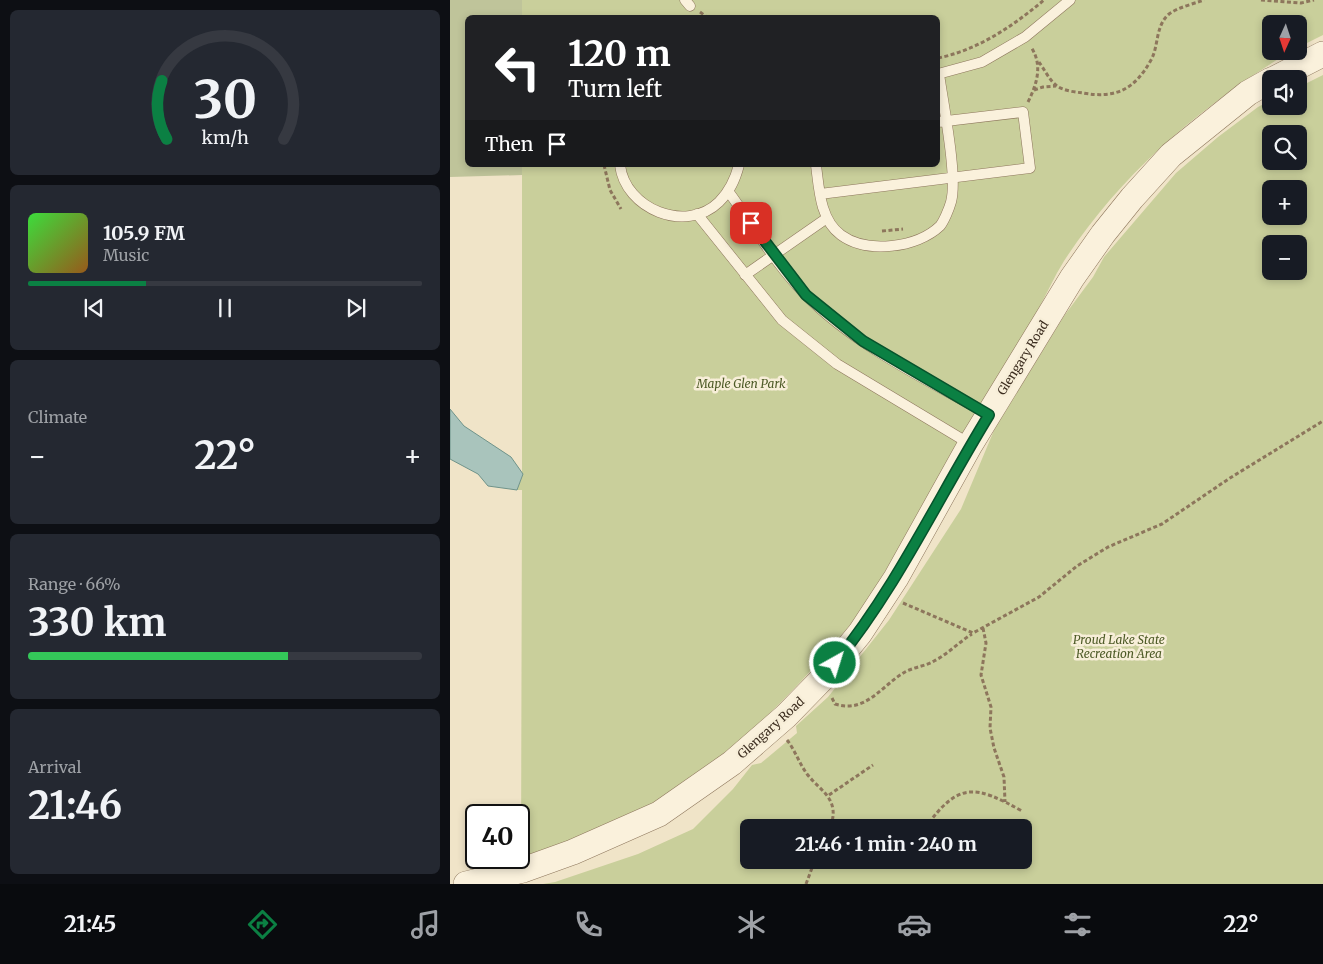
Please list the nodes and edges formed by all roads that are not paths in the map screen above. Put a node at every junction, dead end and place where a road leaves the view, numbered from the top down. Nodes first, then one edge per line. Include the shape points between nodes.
1 (1070, 0) edge
2 (1323, 54) edge
3 (1292, 70) edge
4 (940, 73) edge
5 (1262, 86) edge
6 (940, 106) edge
7 (941, 122) edge
8 (620, 167) edge
9 (738, 167) edge
10 (816, 167) edge
11 (952, 177) junction
12 (728, 191) junction
13 (820, 194) junction
14 (697, 214) junction
15 (827, 218) junction
16 (774, 255) junction
17 (745, 275) junction
18 (989, 415) junction
19 (970, 444) junction
20 (466, 884) edge

1 - 4 lane via 1025,37 982,62
2 - 3 street, Glengary Road
5 - 18 street, Glengary Road via 1248,93 1171,155 1132,198 1072,278
6 - 7 lane
7 - 11 lane
7 - 11 lane via 1023,112 1030,168
8 - 14 lane via 632,195 651,210 674,217
9 - 12 lane
10 - 13 lane
11 - 13 lane
11 - 15 lane via 951,201 941,225 920,239 896,246 868,246 841,235
12 - 14 lane via 718,203
12 - 16 lane
13 - 15 lane
14 - 17 lane
15 - 16 lane
16 - 17 lane
16 - 18 lane via 806,295 863,341
17 - 19 lane via 782,320 836,364
18 - 19 street, Glengary Road
19 - 20 street, Glengary Road via 860,633 776,726 732,763 660,814 574,852 523,870

